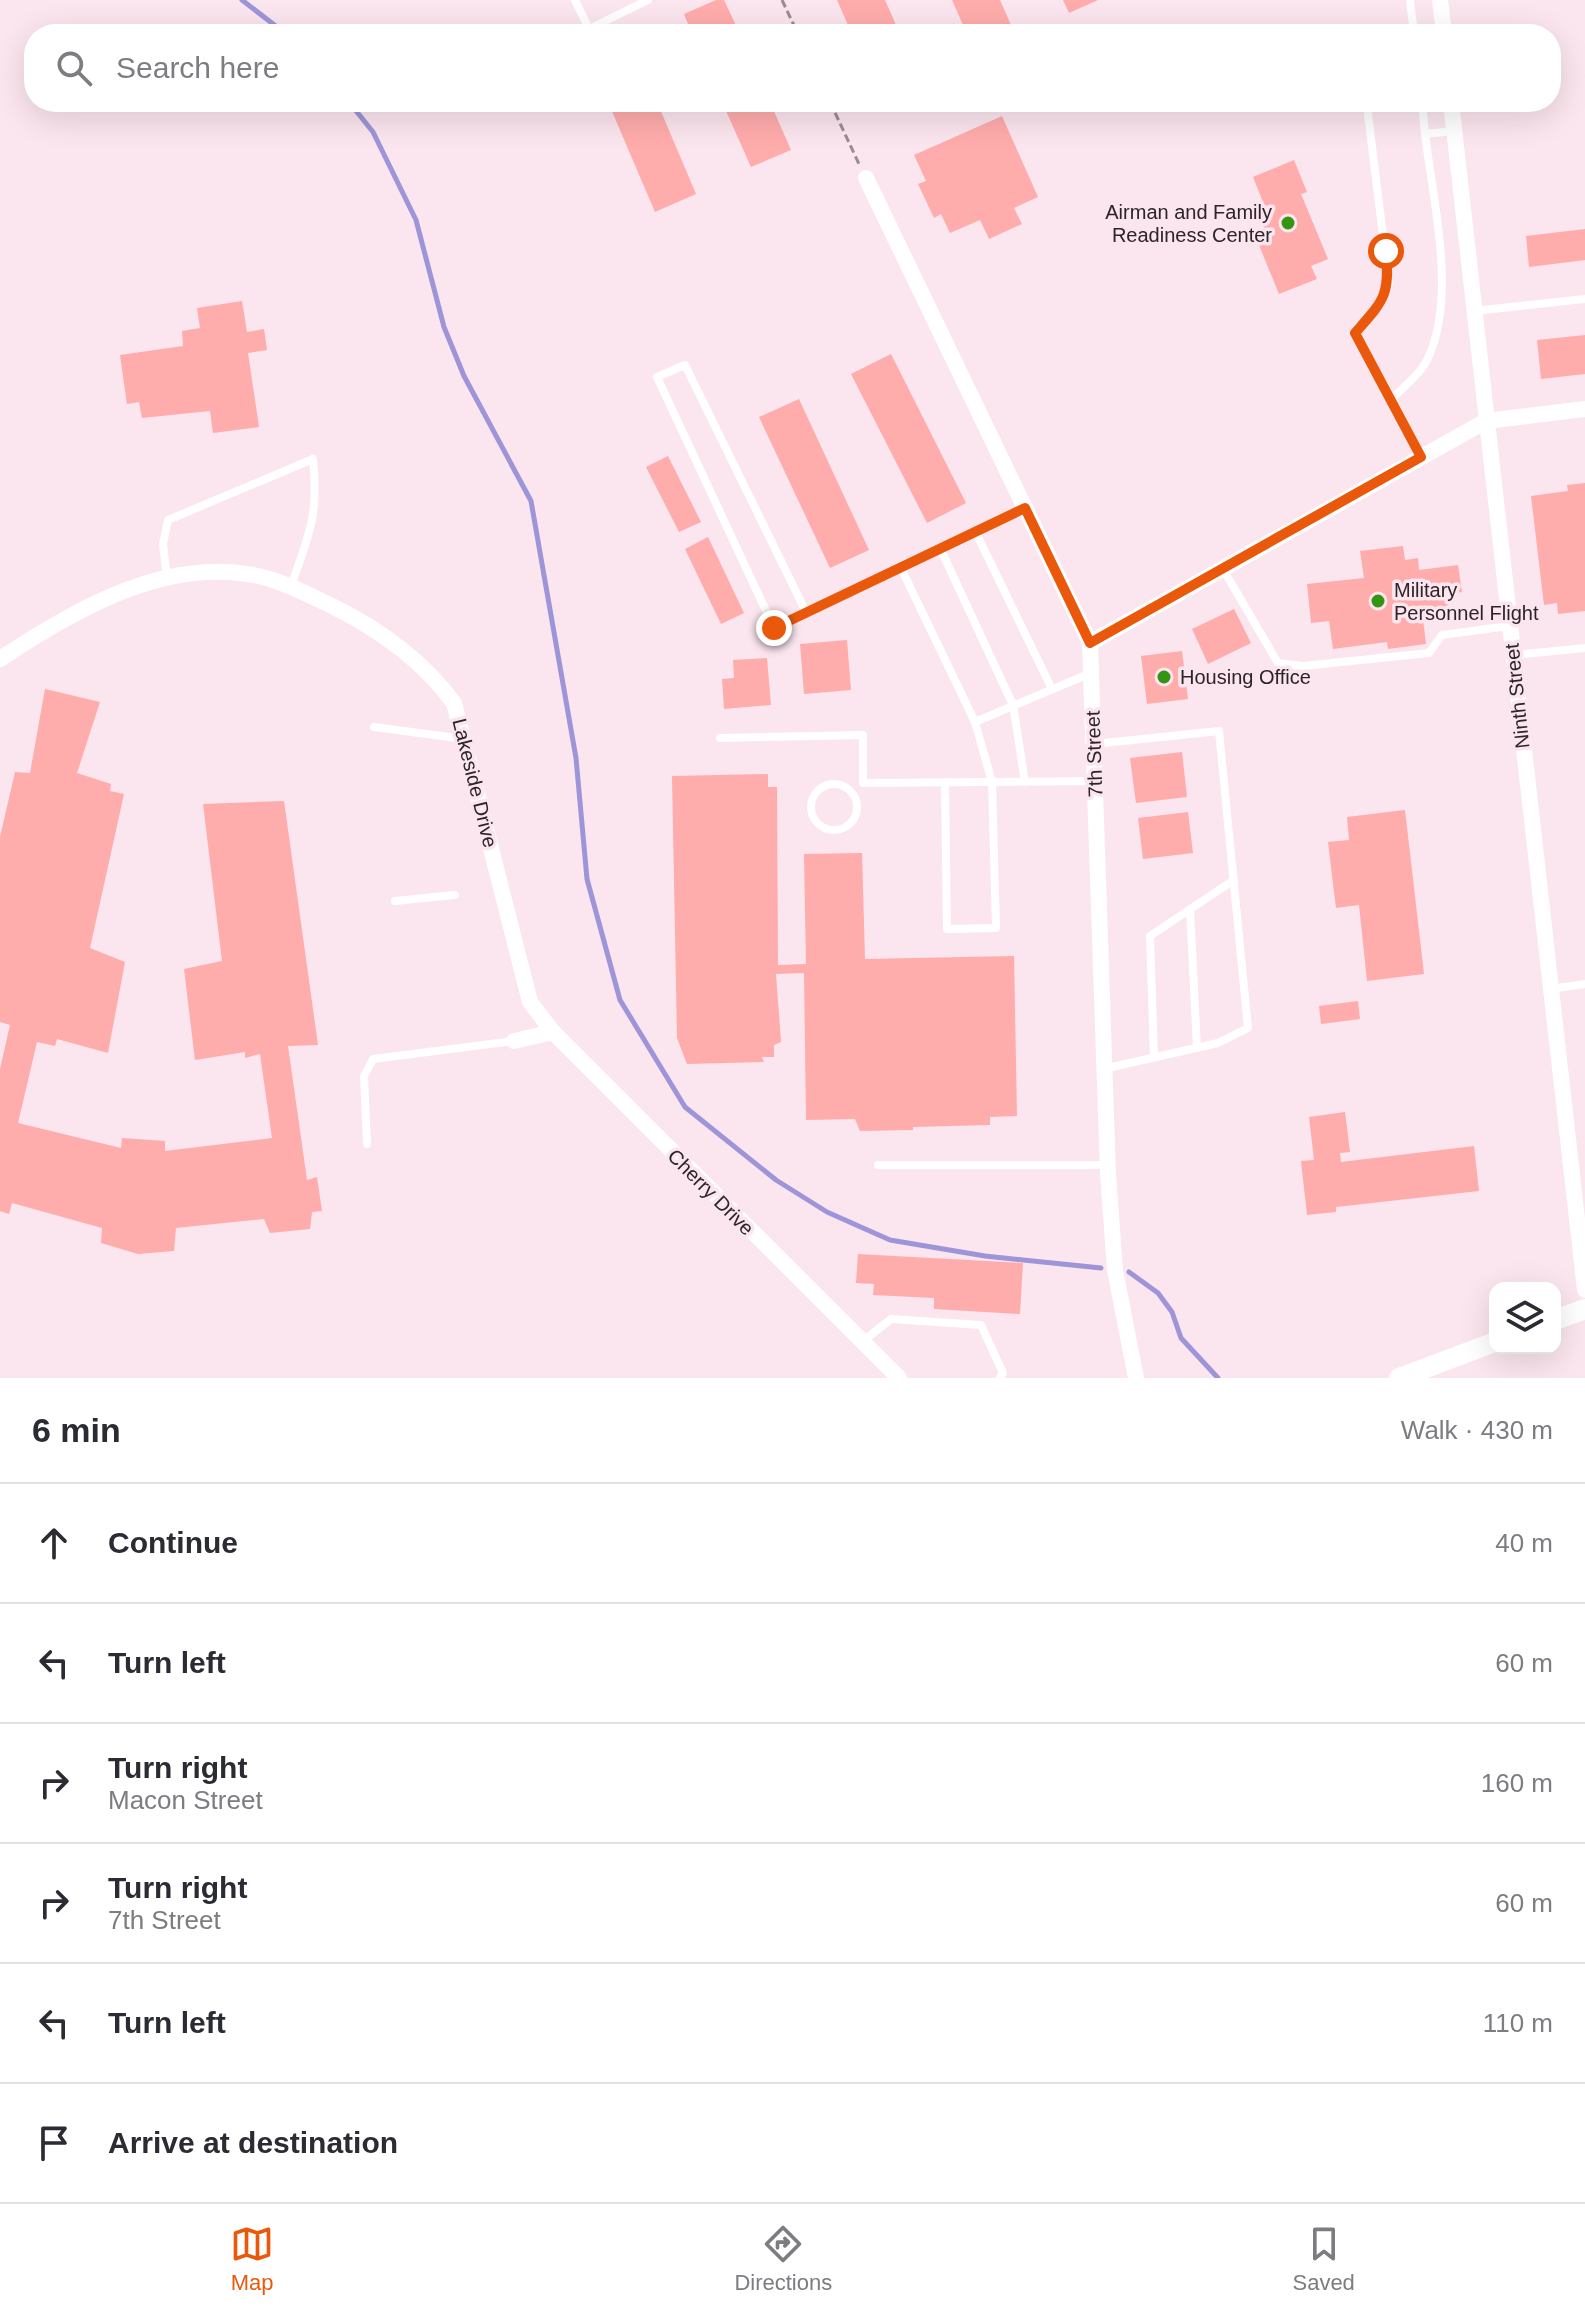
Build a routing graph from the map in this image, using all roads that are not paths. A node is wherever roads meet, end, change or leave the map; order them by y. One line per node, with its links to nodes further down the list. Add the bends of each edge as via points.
1 (575, 0): 5 (lane)
2 (648, 0): 6 (lane)
3 (1410, 0): 7 (lane)
4 (1440, 0): 8 (street)
5 (587, 24)
6 (599, 24)
7 (1413, 24)
8 (1443, 24)
9 (1423, 112): 13 (lane)
10 (1452, 112): 12 (street, Ninth Street)
11 (1368, 114): 17 (lane, via 1389,284 1380,305 1355,333)
12 (1454, 131): 13 (lane); 16 (street, Ninth Street)
13 (1425, 134): 17 (lane, via 1443,291 1440,320 1428,360)
14 (866, 178): 21 (street, 7th Street)
15 (1585, 299): 16 (lane)
16 (1474, 311): 19 (street, Ninth Street)
17 (1392, 399): 20 (lane)
18 (1585, 409): 19 (street)
19 (1486, 421): 20 (street); 29 (street, Ninth Street)
20 (1421, 457): 25 (street)
21 (1025, 508): 22 (lane); 30 (street, 7th Street)
22 (975, 531): 23 (lane); 35 (lane)
23 (940, 548): 24 (lane); 36 (lane)
24 (900, 566): 28 (lane); 37 (lane)
25 (1223, 569): 29 (lane, via 1278,663 1303,666 1429,653 1442,635); 30 (street)
26 (167, 578): 27 (street, Lakeside Drive, via 202,571 248,574); 27 (lane, via 163,544 168,520 313,459 318,498); 33 (street, Lakeside Drive, via 109,599)
27 (291, 586): 40 (street, Lakeside Drive, via 373,626 439,682 454,703)
28 (806, 612): 28 (lane, via 774,628 657,377 685,365)
29 (1509, 626): 32 (street, Ninth Street)
30 (1090, 643): 34 (street, 7th Street)
31 (1585, 648): 32 (lane)
32 (1513, 656): 53 (street, Ninth Street)
33 (0, 659)
34 (1091, 673): 35 (lane); 41 (street, 7th Street)
35 (1052, 689): 36 (lane)
36 (1013, 705): 37 (lane); 45 (lane)
37 (975, 722): 44 (lane)
38 (374, 727): 40 (lane)
39 (720, 738): 46 (lane, via 863,735)
40 (464, 739): 54 (street, Lakeside Drive, via 530,1002)
41 (1094, 744): 42 (street, 7th Street); 48 (lane, via 1219,731)
42 (1095, 781): 45 (lane); 58 (street, 7th Street)
43 (945, 782): 44 (lane); 44 (lane, via 947,929 996,928); 46 (lane)
44 (992, 782): 45 (lane)
45 (1025, 782)
46 (863, 783): 47 (lane)
47 (853, 792): 47 (lane, via 858,807 853,822 832,830 818,823 811,809 819,789 840,784)
48 (1234, 880): 51 (lane); 56 (lane, via 1248,1028)
49 (455, 895): 50 (lane)
50 (395, 901)
51 (1190, 909): 56 (lane); 57 (lane, via 1150,936)
52 (1585, 984): 53 (lane)
53 (1551, 989): 62 (street, Ninth Street)
54 (553, 1032): 55 (street); 65 (street, Cherry Drive)
55 (514, 1041): 59 (lane, via 373,1059 364,1076)
56 (1197, 1048): 57 (lane)
57 (1154, 1057): 58 (lane)
58 (1103, 1069): 61 (street, 7th Street)
59 (367, 1144)
60 (878, 1165): 61 (lane)
61 (1107, 1165): 69 (street, 7th Street, via 1115,1270)
62 (1585, 1290)
63 (1585, 1309): 64 (street)
64 (1561, 1318)
65 (862, 1342): 67 (street, Cherry Drive); 68 (lane, via 891,1319 981,1325 1003,1373)
66 (1489, 1344): 70 (street)
67 (899, 1378)
68 (1000, 1378)
69 (1136, 1378)
70 (1399, 1378)

